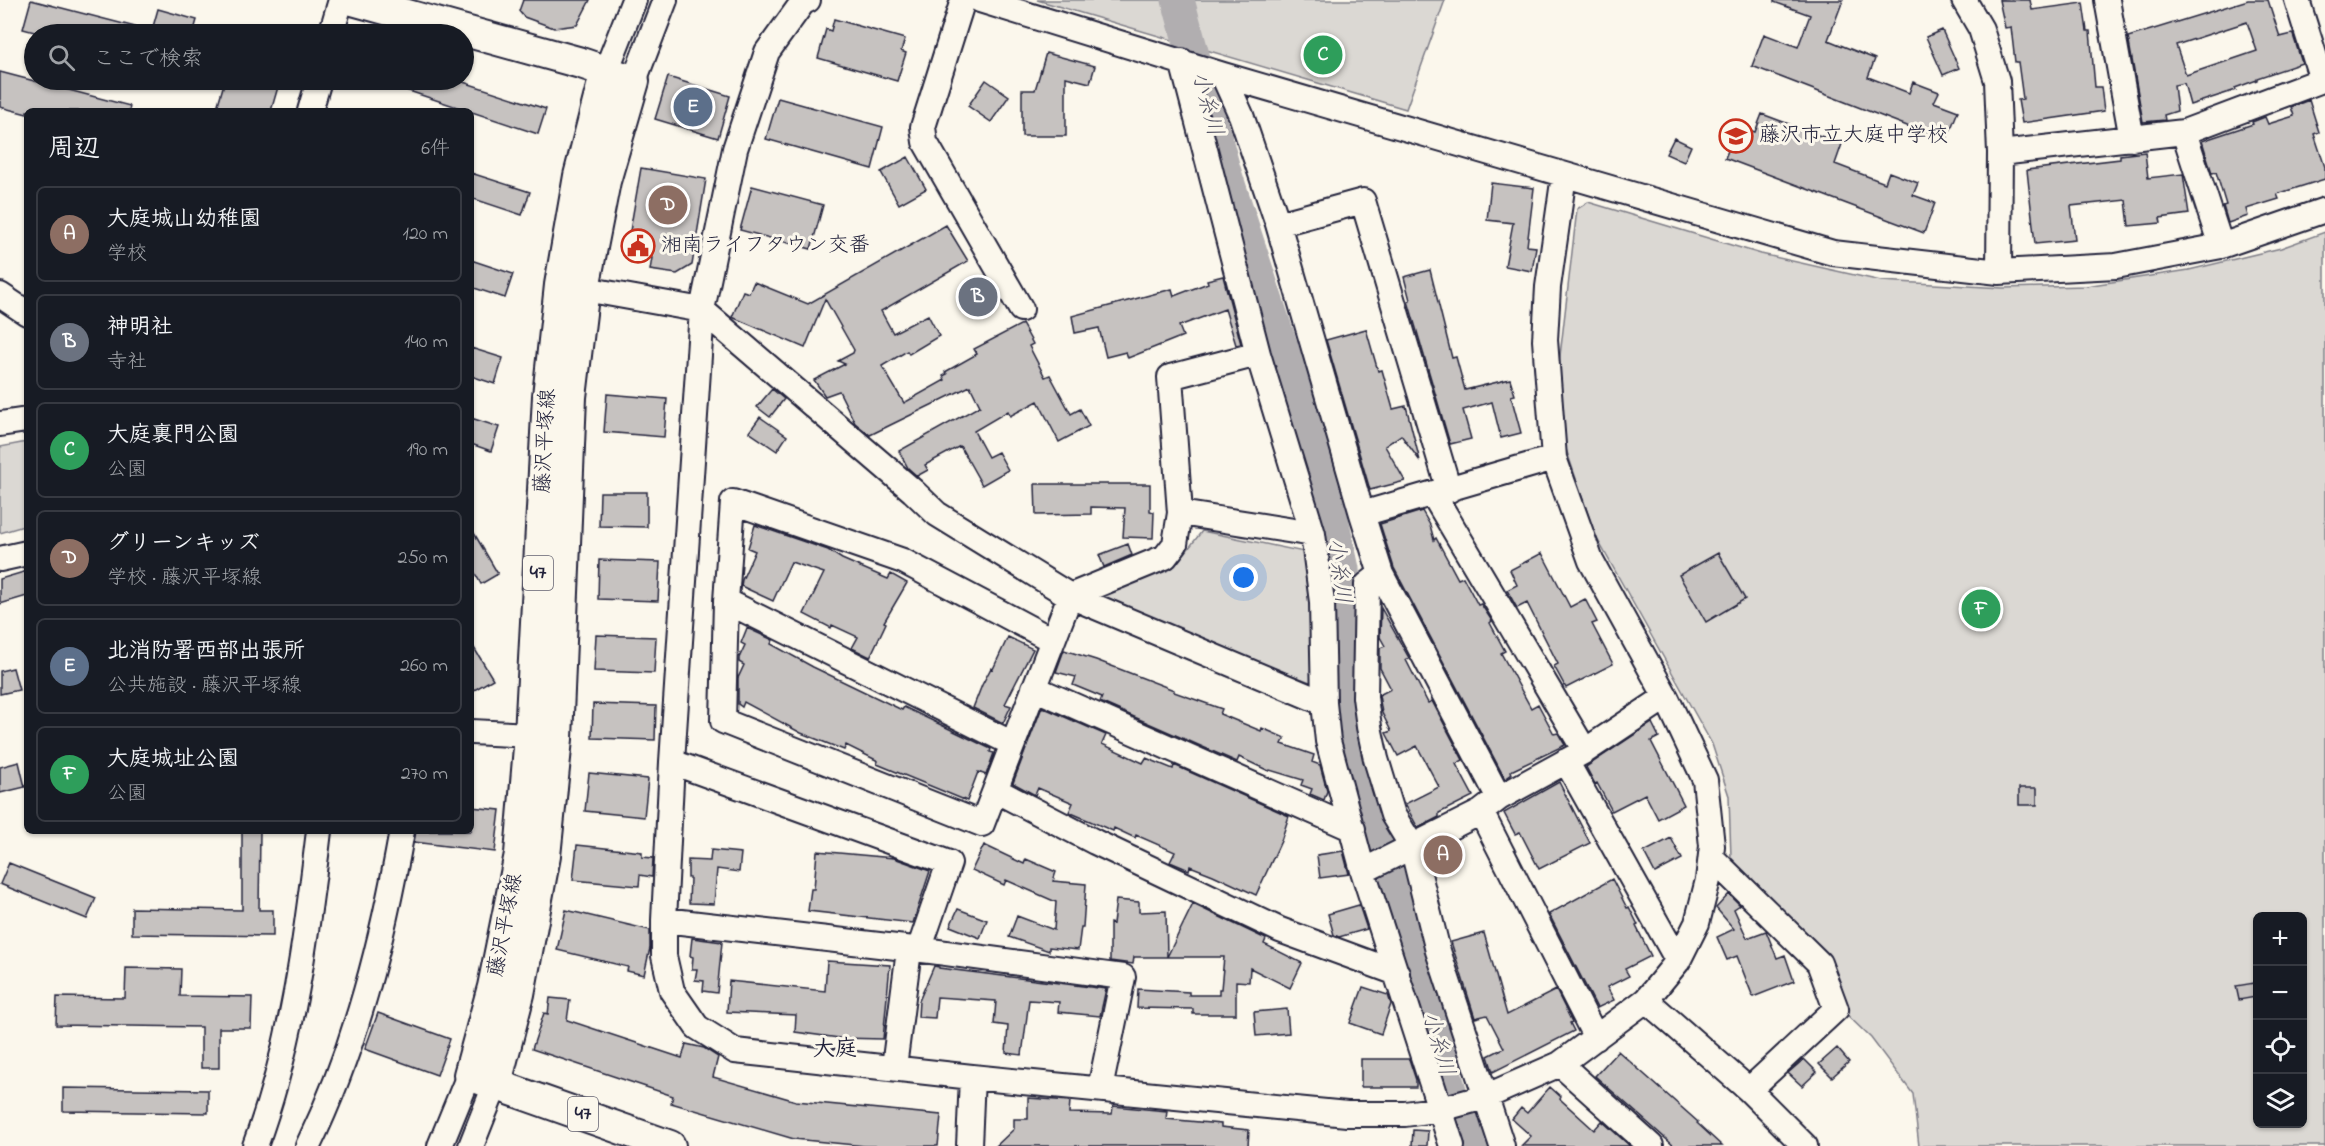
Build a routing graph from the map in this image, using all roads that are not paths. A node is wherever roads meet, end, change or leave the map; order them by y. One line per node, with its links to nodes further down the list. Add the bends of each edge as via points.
1 (341, 0): 11 (street)
2 (353, 0): 12 (main road)
3 (634, 0): 15 (street)
4 (665, 0): 18 (street)
5 (807, 0): 32 (street, via 767,52 735,149)
6 (963, 0): 31 (street, via 923,127 926,142)
7 (980, 0): 14 (street)
8 (1964, 0): 23 (street, via 1981,29 1997,81)
9 (2107, 0): 22 (street)
10 (2297, 0): 17 (street)
11 (334, 24)
12 (439, 24)
13 (474, 34): 15 (main road)
14 (1182, 61): 16 (street); 34 (street)
15 (606, 71): 18 (main road); 29 (main road, 藤沢平塚線 / 47, via 579,176)
16 (1223, 75): 24 (street); 26 (street, via 1241,115)
17 (2323, 80): 21 (street)
18 (634, 81): 29 (main road, 藤沢平塚線 / 47)
19 (315, 90): 20 (street)
20 (311, 108)
21 (2184, 132): 22 (street); 27 (street)
22 (2132, 139): 23 (street)
23 (2000, 153): 28 (street)
24 (1564, 175): 28 (street, via 1833,253); 37 (street, via 1545,340)
25 (2325, 210): 27 (street)
26 (1278, 224): 38 (street, via 1363,201); 40 (street)
27 (2221, 246): 28 (street, via 2116,266)
28 (1999, 272)
29 (572, 287): 32 (street); 47 (main road, 藤沢平塚線 / 47); 53 (main road, 藤沢平塚線 / 47, via 548,396)
30 (0, 295): 33 (street)
31 (1021, 309)
32 (702, 310): 45 (street, via 938,514); 56 (street)
33 (24, 311)
34 (1258, 354): 39 (street, via 1170,377); 41 (street)
35 (24, 420): 36 (street)
36 (0, 424)
37 (1554, 458): 38 (street); 50 (street, via 1591,561)
38 (1441, 492): 40 (street); 55 (street)
39 (1180, 513): 41 (street); 45 (street, via 1175,544 1165,557)
40 (1362, 514): 44 (street)
41 (1313, 534): 51 (street, via 1322,602)
42 (24, 554): 43 (street)
43 (0, 559)
44 (1382, 574): 58 (street); 62 (street, via 1367,585 1365,697 1376,759)
45 (1070, 596): 48 (street); 51 (street)
46 (726, 601): 48 (street, via 733,502 903,561); 54 (street); 57 (street, via 723,721 982,824)
47 (562, 612): 53 (street, via 549,640 546,712); 74 (main road, 藤沢平塚線 / 47, via 557,739 544,855 519,994)
48 (1053, 640): 49 (street)
49 (1034, 688): 54 (street); 59 (street)
50 (1666, 697): 55 (street); 63 (street, via 1705,780)
51 (1324, 703): 59 (street, via 1328,741)
52 (474, 732): 53 (street)
53 (530, 735): 74 (main road, 藤沢平塚線 / 47, via 520,854 494,987)
54 (1013, 744): 57 (street)
55 (1576, 756): 58 (street); 67 (street)
56 (672, 762): 65 (street); 66 (street, via 950,863)
57 (995, 790): 68 (street, via 1280,930)
58 (1490, 805): 62 (street); 70 (street)
59 (1353, 829): 64 (street)
60 (319, 834): 79 (street, via 289,1035)
61 (401, 834): 80 (street, via 376,956 350,1047)
62 (1404, 850): 64 (street); 77 (street, via 1438,951)
63 (1711, 857): 67 (street, via 1697,922); 76 (street, via 1819,963 1836,1009)
64 (1368, 868): 68 (street)
65 (664, 920): 66 (street); 72 (street, via 664,956 672,991 697,1026 735,1051)
66 (914, 950): 72 (street); 75 (street, via 1123,977)
67 (1678, 961): 69 (street)
68 (1397, 973): 78 (street)
69 (1646, 1000): 70 (street); 76 (street)
70 (1596, 1038): 71 (street)
71 (1560, 1064): 77 (street); 87 (street)
72 (894, 1067): 73 (street)
73 (972, 1077): 75 (street); 84 (street)
74 (483, 1079): 81 (street); 82 (street); 83 (main road, 47)
75 (1100, 1089): 78 (street, via 1347,1114 1405,1114)
76 (1749, 1089): 88 (street)
77 (1478, 1099): 78 (street); 86 (street)
78 (1445, 1108): 85 (street)
79 (255, 1146)
80 (308, 1146)
81 (440, 1146)
82 (471, 1146)
83 (670, 1146)
84 (969, 1146)
85 (1452, 1146)
86 (1502, 1146)
87 (1651, 1146)
88 (1805, 1146)

